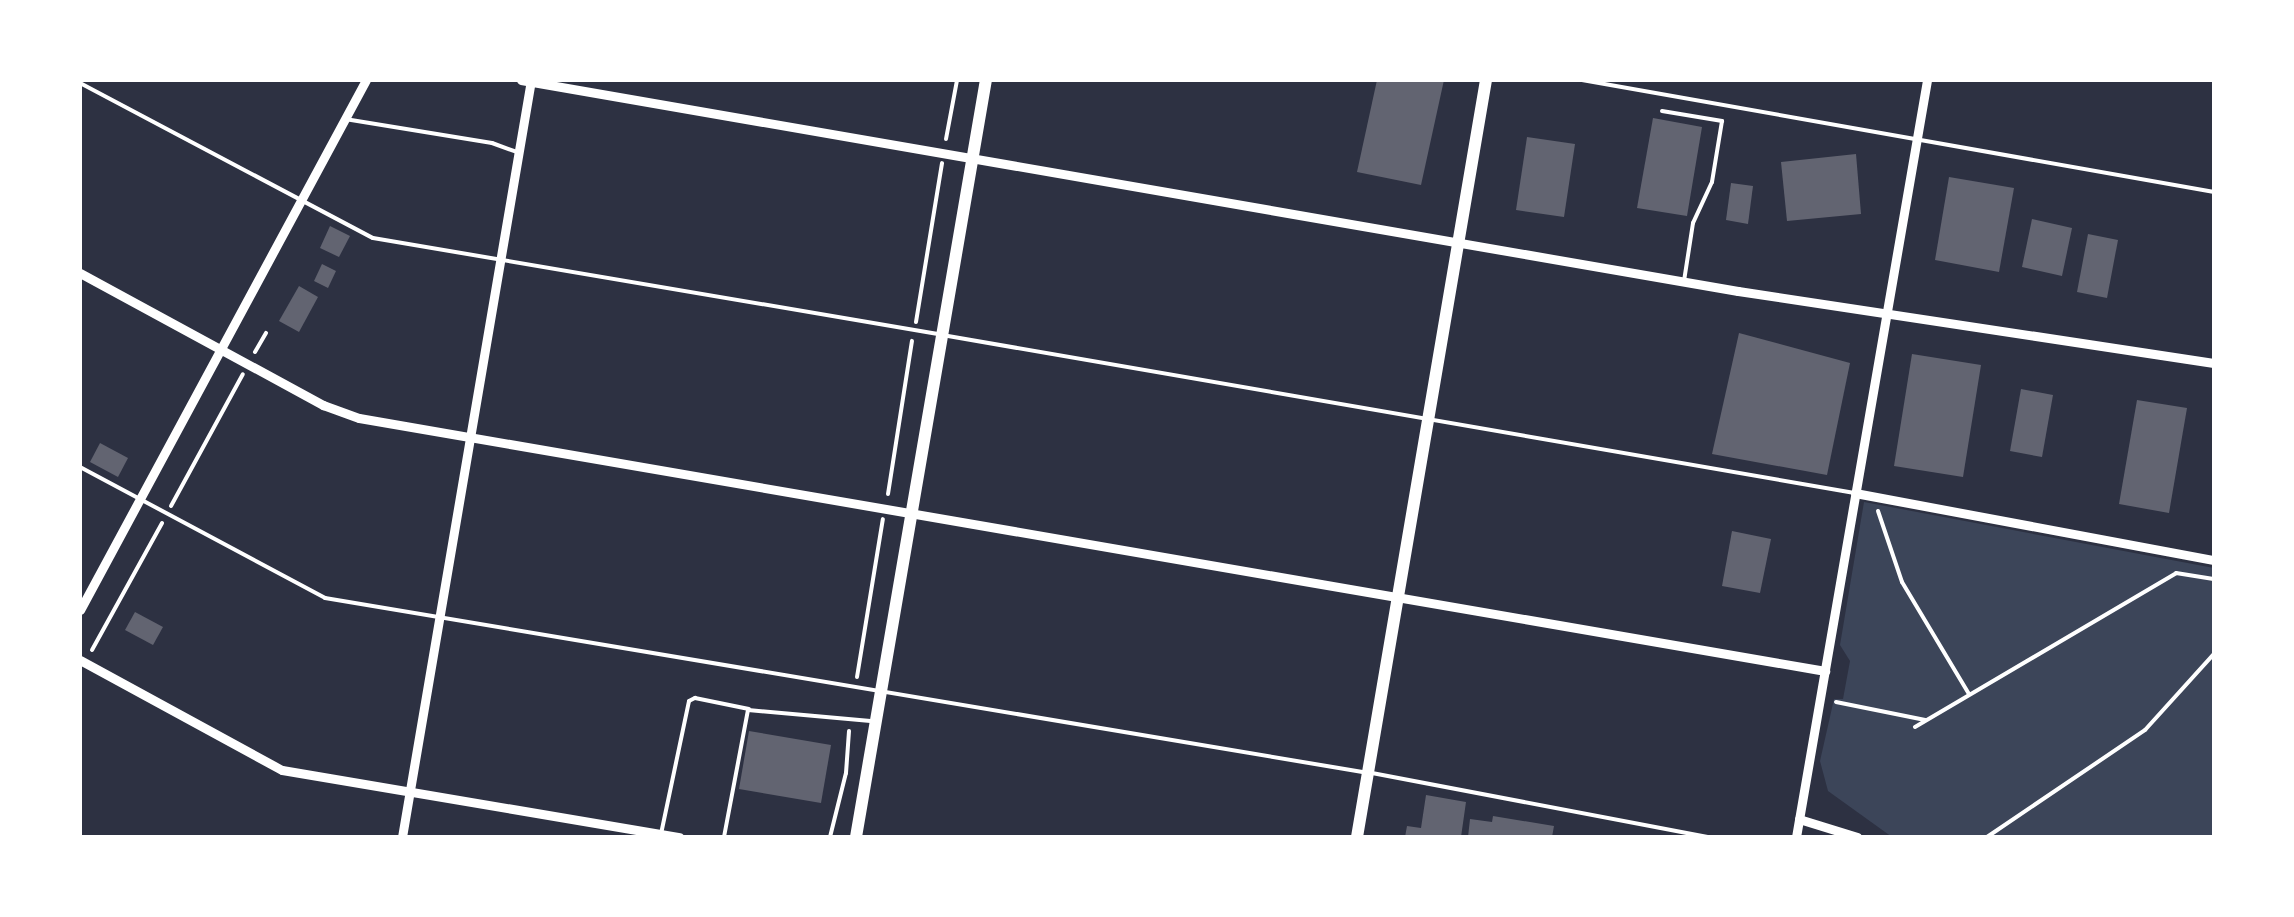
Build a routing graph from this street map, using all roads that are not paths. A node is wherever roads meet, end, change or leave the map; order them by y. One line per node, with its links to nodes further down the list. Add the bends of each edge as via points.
1 (366, 80): 9 (street)
2 (528, 80): 11 (street); 12 (street)
3 (986, 80): 12 (main road)
4 (1486, 80): 15 (main road)
5 (1582, 80): 10 (lane)
6 (1927, 80): 10 (street)
7 (80, 83): 14 (lane)
8 (1662, 111): 18 (lane, via 1722,120)
9 (345, 120): 11 (lane); 14 (street)
10 (1916, 140): 13 (lane); 19 (street)
11 (518, 152): 16 (street)
12 (973, 158): 15 (street); 20 (main road)
13 (2214, 192)
14 (300, 201): 16 (lane, via 373,238); 21 (street)
15 (1458, 240): 18 (street); 23 (main road)
16 (501, 261): 20 (lane); 24 (street)
17 (80, 273): 21 (street)
18 (1684, 281): 19 (street)
19 (1887, 311): 22 (street); 26 (street)
20 (942, 335): 23 (lane); 28 (main road)
21 (220, 349): 24 (street, via 343,413); 27 (street)
22 (2214, 363)
23 (1428, 418): 26 (lane); 30 (main road)
24 (470, 437): 28 (street); 32 (street)
25 (80, 467): 27 (lane)
26 (1854, 494): 29 (street); 34 (street)
27 (140, 499): 31 (street); 32 (lane, via 325,598)
28 (912, 512): 30 (street); 35 (main road)
29 (2214, 560)
30 (1398, 596): 34 (street); 38 (main road)
31 (80, 610)
32 (440, 616): 35 (lane); 39 (street)
33 (80, 660): 39 (street, via 282,770)
34 (1824, 670): 40 (street)
35 (882, 690): 37 (main road); 38 (lane)
36 (749, 709): 37 (lane); 41 (lane, via 689,701); 44 (lane)
37 (876, 721): 45 (main road)
38 (1368, 773): 46 (main road); 47 (lane)
39 (410, 792): 41 (street); 42 (street)
40 (1799, 819): 48 (street); 49 (street)
41 (661, 834): 43 (street)
42 (402, 837)
43 (678, 837)
44 (724, 837)
45 (856, 837)
46 (1357, 837)
47 (1710, 837)
48 (1796, 837)
49 (1857, 837)

